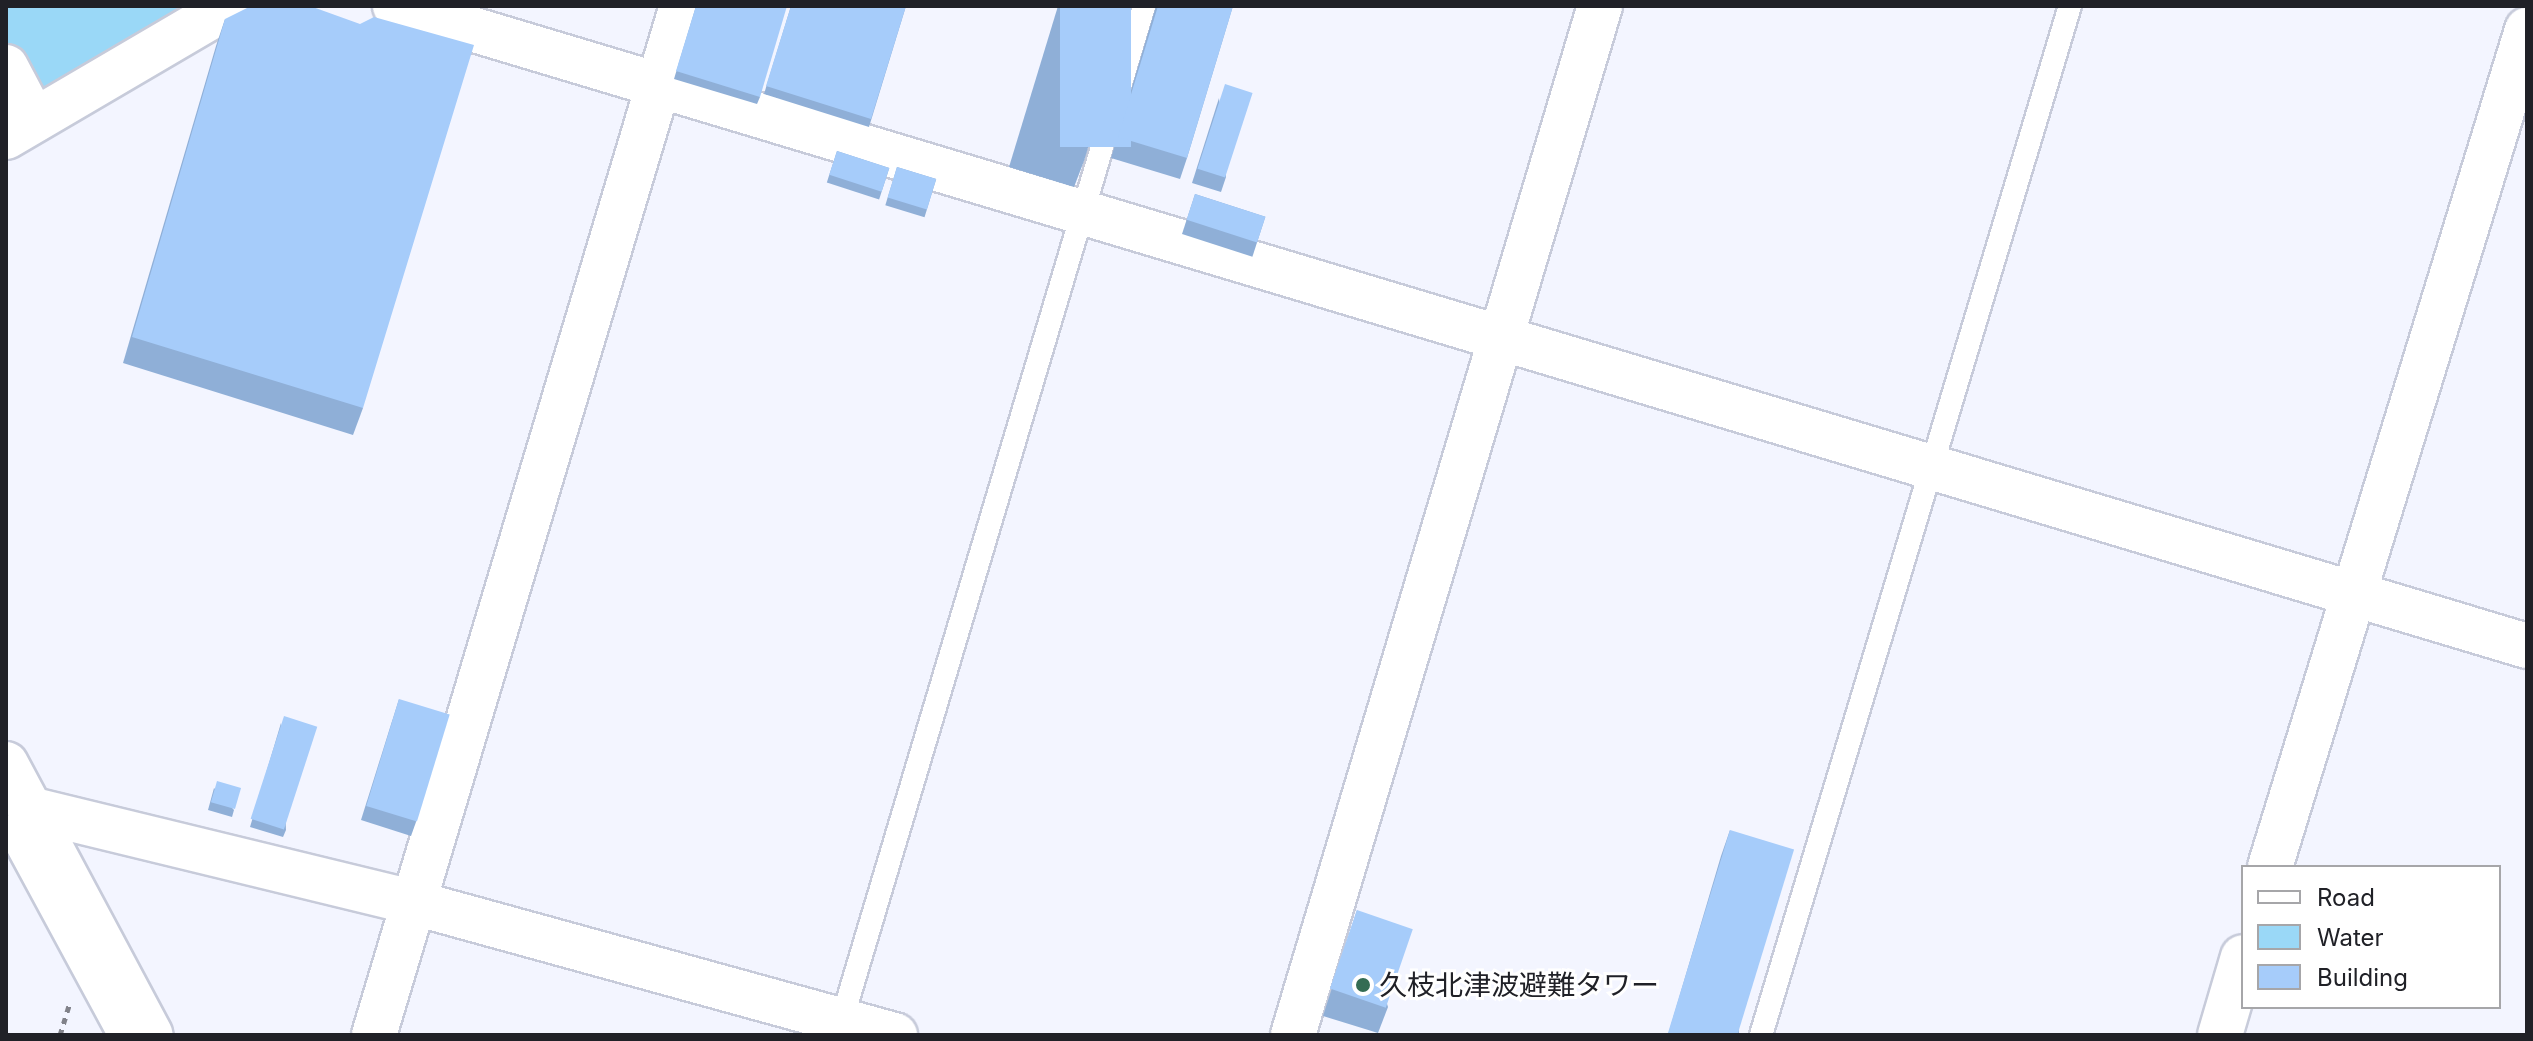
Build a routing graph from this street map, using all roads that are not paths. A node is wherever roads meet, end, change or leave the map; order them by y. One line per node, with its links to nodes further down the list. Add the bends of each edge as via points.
1 (229, 6): 10 (street)
2 (395, 6): 9 (street)
3 (682, 6): 9 (street)
4 (1144, 6): 11 (lane)
5 (1600, 6): 12 (street)
6 (2070, 6): 13 (lane)
7 (2527, 30): 14 (street)
8 (6, 67): 10 (street)
9 (659, 90): 11 (street); 19 (street)
10 (20, 128)
11 (1082, 216): 12 (street); 22 (lane)
12 (1499, 340): 13 (street); 27 (street)
13 (1929, 472): 14 (street); 28 (lane)
14 (2352, 596): 15 (street); 18 (street)
15 (2527, 646)
16 (6, 764): 17 (street)
17 (18, 818): 19 (street); 20 (street)
18 (2271, 865)
19 (415, 903): 22 (street); 25 (street)
20 (90, 952): 23 (lane); 24 (street)
21 (2241, 964): 29 (street)
22 (840, 1027): 26 (street)
23 (119, 1035)
24 (151, 1035)
25 (374, 1035)
26 (895, 1035)
27 (1293, 1035)
28 (1761, 1035)
29 (2220, 1035)

